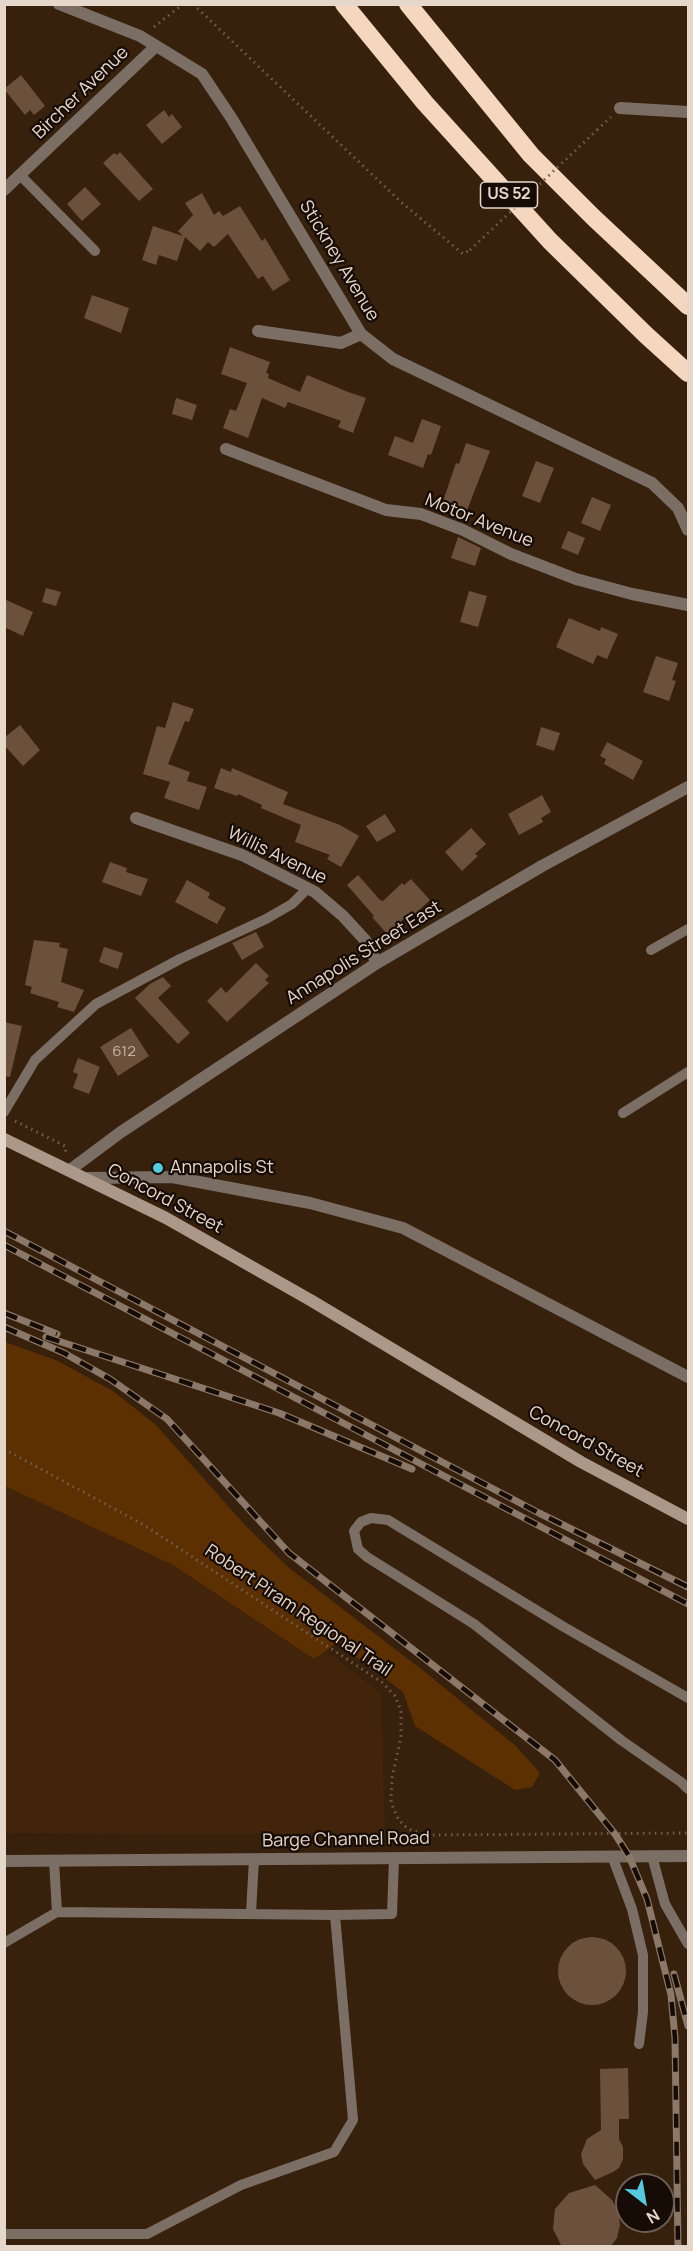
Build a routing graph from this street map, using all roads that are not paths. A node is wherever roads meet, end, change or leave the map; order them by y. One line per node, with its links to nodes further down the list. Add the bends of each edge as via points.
1 (59, 4): 4 (street, Stickney Avenue, via 140,36)
2 (344, 4): 13 (highway, US 52, via 425,103 550,241)
3 (408, 4): 10 (highway, US 52, via 531,155)
4 (155, 47): 7 (street, Bircher Avenue); 12 (street, Stickney Avenue, via 202,74)
5 (620, 108): 6 (street)
6 (688, 112)
7 (21, 176): 8 (street, Bircher Avenue); 9 (lane)
8 (4, 190)
9 (95, 251)
10 (688, 306)
11 (258, 331): 12 (street, via 341,343)
12 (361, 334): 15 (street, Stickney Avenue, via 393,359 652,483 678,508)
13 (688, 372)
14 (226, 449): 16 (street, Motor Avenue, via 386,510 421,514 576,579)
15 (688, 530)
16 (688, 605)
17 (688, 787): 22 (street, Annapolis Street East, via 542,866)
18 (136, 818): 19 (street, Willis Avenue, via 242,855)
19 (308, 888): 22 (street, Willis Avenue, via 343,916); 24 (lane, via 292,904 266,919 96,1004 35,1060)
20 (688, 929): 21 (lane)
21 (651, 950)
22 (377, 963): 27 (street, Annapolis Street East)
23 (688, 1072): 25 (lane)
24 (4, 1112)
25 (623, 1113)
26 (4, 1139): 27 (main road)
27 (70, 1170): 28 (main road)
28 (88, 1178): 29 (street, Concord Street, via 172,1177 310,1203 403,1228); 30 (main road, Concord Street, via 166,1218 581,1462)
29 (688, 1377)
30 (688, 1519)
31 (688, 1698): 32 (lane, via 388,1520 371,1518 354,1531 358,1549 367,1557 474,1624)
32 (688, 1789)
33 (612, 1856): 34 (street, Barge Channel Road); 36 (street, Barge Channel Road); 45 (lane, via 632,1909 643,1955)
34 (652, 1856): 35 (street, Barge Channel Road); 44 (lane, via 665,1904)
35 (688, 1857)
36 (394, 1858): 37 (street, Barge Channel Road); 42 (lane, via 392,1914)
37 (254, 1859): 38 (street, Barge Channel Road); 41 (lane)
38 (54, 1860): 39 (street, Barge Channel Road); 40 (lane)
39 (4, 1861)
40 (57, 1912): 41 (lane); 43 (lane)
41 (251, 1913): 42 (lane)
42 (335, 1915): 46 (lane, via 353,2120 334,2152 241,2185 147,2235)
43 (4, 1942)
44 (688, 1944)
45 (639, 2044)
46 (4, 2234)

